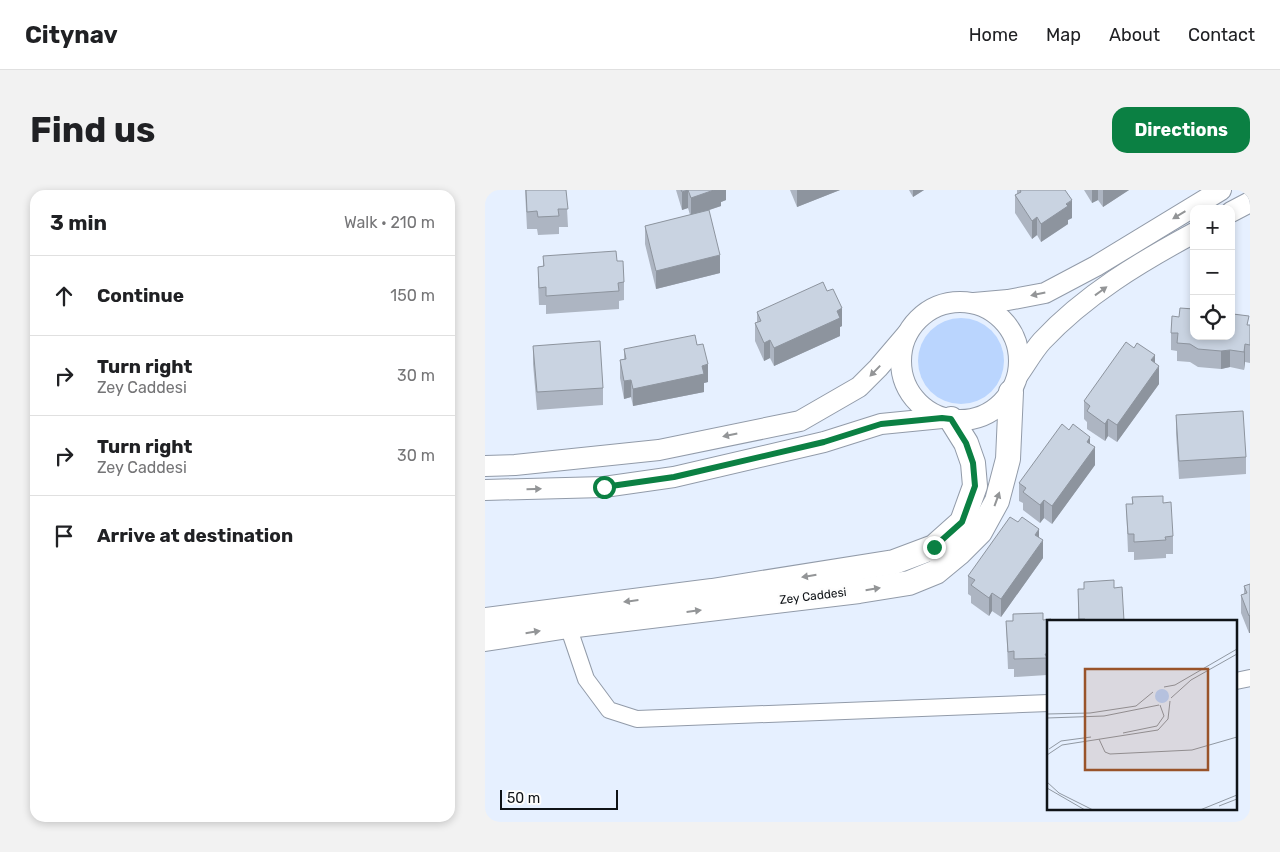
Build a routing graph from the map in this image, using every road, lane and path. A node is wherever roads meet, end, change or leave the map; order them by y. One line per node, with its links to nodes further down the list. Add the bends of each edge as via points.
1 (1221, 190): 5 (street, one-way to 5, via 1097,266 1045,293)
2 (1250, 202): 3 (street)
3 (1235, 210)
4 (1190, 235): 7 (street, one-way to 4, via 1041,342 1076,309 1145,260)
5 (974, 303): 6 (street, via 955,302 937,306 919,317); 7 (street, via 991,310 1005,322 1015,338 1019,356)
6 (907, 334): 8 (street, via 901,354 901,374 909,393 924,408); 9 (street, one-way to 9, via 859,387 800,421 659,450)
7 (1014, 384): 8 (street, via 999,406 983,416 963,421); 12 (main road, Zey Caddesi, one-way to 7, via 859,591 909,583 936,572 980,532 997,501 1008,459)
8 (946, 419): 10 (street, one-way to 8, via 604,487 674,477 824,442 881,424); 11 (main road, Zey Caddesi, one-way to 11, via 966,443 973,463 975,486 962,522 934,547 894,562 712,591)
9 (485, 466)
10 (485, 490)
11 (485, 620)
12 (567, 626): 13 (main road, Zey Caddesi, one-way to 12); 16 (street, via 586,679 609,710 637,719)
13 (485, 639)
14 (1250, 678): 15 (street)
15 (1237, 681)
16 (1047, 703)

